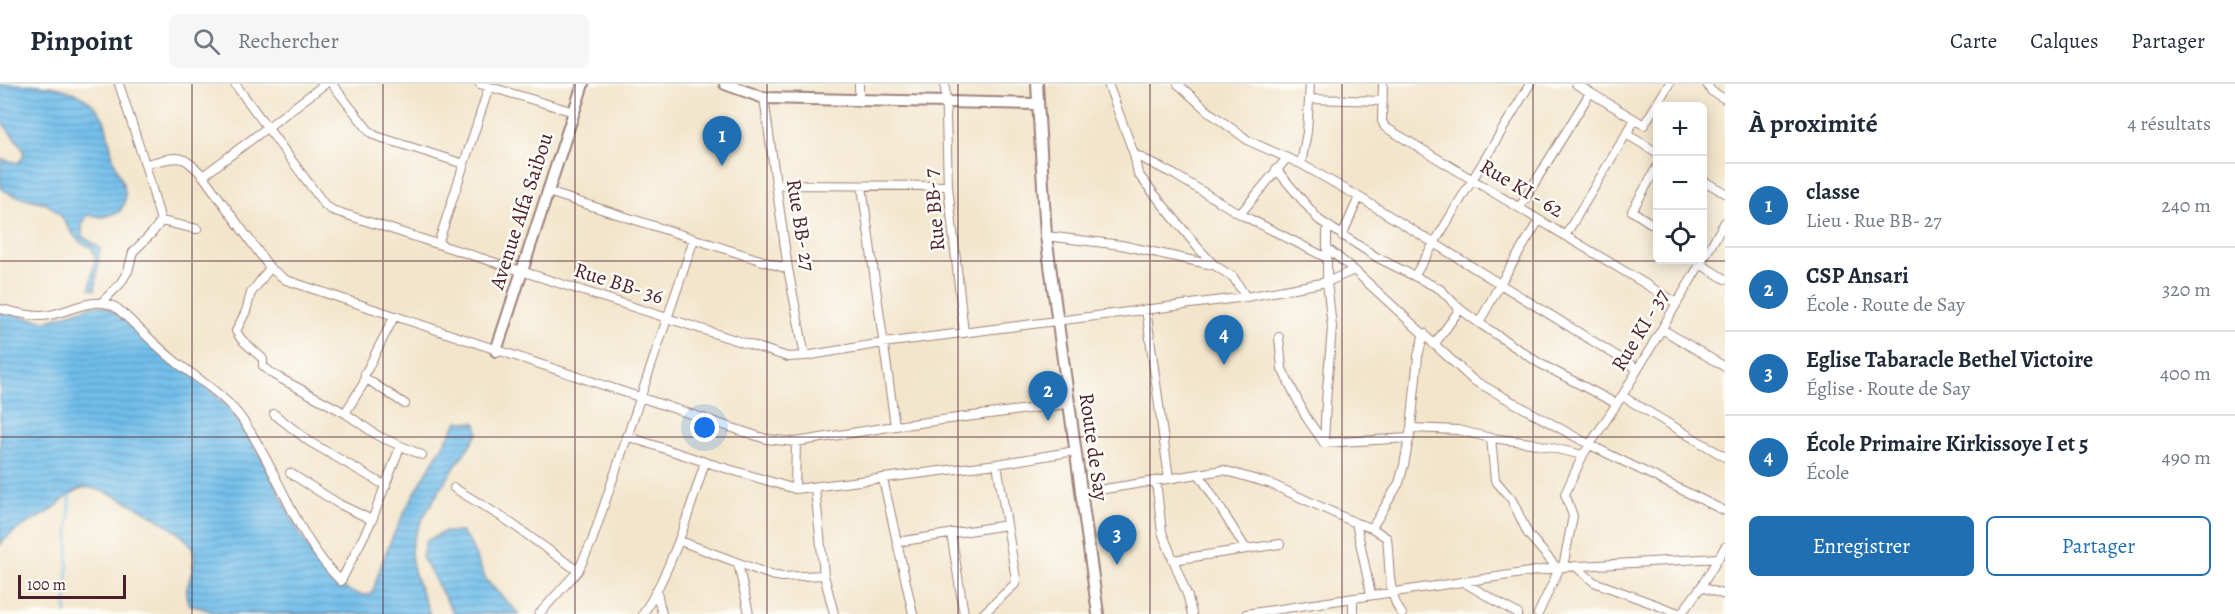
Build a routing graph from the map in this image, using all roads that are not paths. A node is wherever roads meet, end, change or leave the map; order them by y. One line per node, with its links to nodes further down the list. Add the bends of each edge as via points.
1 (119, 84): 35 (street)
2 (236, 84): 30 (street, Rue BB- 36)
3 (325, 84): 30 (street)
4 (332, 84): 36 (street, via 376,136)
5 (480, 84): 19 (street)
6 (583, 84): 28 (street, Avenue Alfa Saibou)
7 (725, 84): 21 (street)
8 (859, 84): 24 (street)
9 (945, 84): 25 (street, Rue BB- 7)
10 (1037, 84): 27 (street, Route de Say)
11 (1108, 84): 33 (street)
12 (1178, 84): 34 (street, via 1249,141)
13 (1310, 84): 22 (street)
14 (1383, 84): 26 (street, Rue KI - 62)
15 (1530, 84): 41 (street)
16 (1576, 84): 20 (street)
17 (1669, 84): 29 (street, via 1646,124)
18 (1707, 84): 23 (street)
19 (489, 87): 28 (street); 36 (street)
20 (1590, 93): 29 (street); 49 (street)
21 (764, 99): 24 (street); 43 (street, Rue BB- 27)
22 (1309, 99): 26 (street); 37 (street)
23 (1725, 99)
24 (860, 100): 25 (street)
25 (945, 101): 27 (street); 45 (street, Rue BB- 7)
26 (1383, 101): 41 (street, Rue KI - 62, via 1385,127)
27 (1037, 104): 57 (street, Route de Say)
28 (574, 112): 46 (street, Avenue Alfa Saibou)
29 (1634, 121): 31 (street)
30 (267, 127): 40 (street); 62 (street, Rue BB- 36, via 332,210)
31 (1626, 134): 32 (street); 59 (street)
32 (1653, 150)
33 (1134, 154): 50 (street); 67 (street, via 1138,174)
34 (1287, 158): 37 (street); 38 (street)
35 (146, 164): 40 (street, via 185,158); 52 (street)
36 (464, 164): 62 (street)
37 (1301, 164): 48 (street)
38 (1276, 169): 50 (street); 55 (street)
39 (1653, 174): 54 (street, via 1632,211)
40 (203, 176): 68 (street)
41 (1473, 180): 49 (street, Rue KI - 62); 61 (street)
42 (1707, 183): 47 (street)
43 (776, 185): 44 (street); 69 (street, Rue BB- 27)
44 (862, 186): 45 (street); 90 (street)
45 (948, 186): 87 (street, Rue BB- 7)
46 (548, 192): 60 (street); 71 (street, Avenue Alfa Saibou)
47 (1725, 193)
48 (1359, 197): 58 (street); 61 (street)
49 (1519, 208): 51 (street, Rue KI - 62)
50 (1240, 214): 65 (street)
51 (1539, 220): 59 (street, Rue KI - 62); 75 (street)
52 (161, 221): 56 (street); 77 (street, via 133,252 120,284)
53 (1725, 222): 64 (street, Rue KI - 37)
54 (1653, 225)
55 (1327, 226): 58 (street); 63 (street)
56 (197, 230)
57 (1046, 236): 67 (street, via 1121,245); 84 (street, Route de Say)
58 (1342, 236): 72 (street)
59 (1565, 236): 78 (street, Rue KI - 62)
60 (694, 238): 69 (street); 83 (street)
61 (1434, 243): 72 (street); 75 (street)
62 (438, 244): 71 (street, Rue BB- 36)
63 (1327, 248): 65 (street); 70 (street)
64 (1707, 250)
65 (1327, 258): 74 (street)
66 (1700, 264): 73 (street); 78 (street, Rue KI - 37)
67 (1214, 265): 76 (street, via 1233,277)
68 (270, 268): 82 (street, via 295,284); 102 (street, via 251,293 237,333 263,359 267,370)
69 (788, 269): 93 (street, Rue BB- 27)
70 (1354, 270): 74 (street, Rue BB- 36); 88 (street)
71 (522, 271): 83 (street, Rue BB- 36); 92 (street, Avenue Alfa Saibou)
72 (1414, 275): 81 (street, via 1440,289)
73 (1725, 279)
74 (1327, 282): 76 (street, Rue BB- 36); 110 (street, via 1332,327)
75 (1500, 284): 85 (street); 95 (street)
76 (1246, 297): 80 (street, Rue BB- 36)
77 (101, 303): 79 (street, via 41,316); 130 (street, via 118,309 227,400 274,471 296,521 341,581)
78 (1677, 303): 86 (street, Rue KI - 37)
79 (0, 309)
80 (1146, 309): 84 (street, Rue BB- 36); 122 (street)
81 (1460, 309): 85 (street); 91 (street)
82 (394, 317): 92 (street); 96 (street)
83 (667, 318): 93 (street, Rue BB- 36, via 788,357); 98 (street)
84 (1057, 321): 87 (street, Rue BB- 36); 100 (street, Route de Say)
85 (1479, 323): 101 (street, via 1539,363)
86 (1662, 329): 94 (street); 95 (street, Rue KI - 37)
87 (964, 333): 90 (street, Rue BB- 36)
88 (1424, 333): 91 (street); 105 (street)
89 (1279, 337): 110 (street, via 1282,369)
90 (883, 343): 93 (street, Rue BB- 36); 104 (street)
91 (1434, 345): 111 (street, via 1473,380)
92 (496, 351): 98 (street)
93 (805, 356)
94 (1725, 367)
95 (1638, 369): 97 (street, Rue KI - 37)
96 (365, 378): 99 (street); 102 (street)
97 (1622, 396): 101 (street, Rue KI - 37); 116 (street)
98 (639, 397): 106 (street); 109 (street, via 766,438)
99 (405, 404)
100 (1067, 404): 104 (street); 113 (street, Route de Say)
101 (1617, 404): 111 (street, Rue KI - 37)
102 (345, 413): 112 (street)
103 (274, 414): 124 (street, via 310,442)
104 (895, 426): 109 (street)
105 (1411, 428): 107 (street); 108 (street, via 1458,430)
106 (626, 436): 117 (street); 145 (street, via 592,541)
107 (1410, 438): 110 (street); 133 (street, via 1399,483)
108 (1491, 438): 115 (street); 144 (street, via 1495,480 1512,500 1528,534)
109 (796, 442): 127 (street)
110 (1324, 443)
111 (1590, 445): 115 (street, Rue KI - 37); 129 (street)
112 (400, 447): 114 (street); 124 (street)
113 (1075, 451): 118 (street); 128 (street, Route de Say)
114 (422, 455)
115 (1583, 455): 144 (street, Rue KI - 37, via 1565,494 1573,516)
116 (1725, 457)
117 (705, 462): 127 (street); 135 (street)
118 (997, 464): 121 (street); 132 (street)
119 (290, 473): 130 (street)
120 (1199, 474): 122 (street); 131 (street, via 1223,470 1271,484); 139 (street)
121 (883, 479): 126 (street); 136 (street)
122 (1169, 479): 123 (street)
123 (1156, 481): 128 (street); 141 (street, via 1162,532)
124 (386, 486): 130 (street)
125 (454, 488): 145 (street)
126 (815, 488): 127 (street); 146 (street)
127 (795, 489)
128 (1080, 493): 162 (street, Route de Say)
129 (1725, 511)
130 (372, 520)
131 (1356, 523): 133 (street); 151 (street)
132 (1007, 525): 134 (street); 161 (street, via 1015,584)
133 (1372, 528): 149 (street, via 1387,538)
134 (951, 533): 136 (street); 160 (street)
135 (680, 541): 142 (street); 150 (street)
136 (897, 542): 159 (street)
137 (1280, 544): 139 (street)
138 (1725, 547): 140 (street)
139 (1246, 549): 141 (street)
140 (1718, 558): 143 (street); 148 (street)
141 (1173, 560): 163 (street)
142 (738, 563): 146 (street, via 782,577); 157 (street)
143 (1575, 566): 144 (street); 169 (street, via 1594,582)
144 (1560, 567): 147 (street); 168 (street, Rue KI - 37)
145 (578, 571): 154 (street)
146 (824, 574): 158 (street)
147 (1465, 583): 149 (street); 167 (street)
148 (1701, 586): 152 (street); 169 (street)
149 (1393, 592): 151 (street); 166 (street)
150 (657, 593): 155 (street); 156 (street)
151 (1371, 595): 153 (street)
152 (1725, 595)
153 (1353, 598): 164 (street); 165 (street)
154 (539, 614)
155 (643, 614)
156 (662, 614)
157 (749, 614)
158 (834, 614)
159 (913, 614)
160 (963, 614)
161 (983, 614)
162 (1098, 614)
163 (1192, 614)
164 (1247, 614)
165 (1353, 614)
166 (1402, 614)
167 (1518, 614)
168 (1538, 614)
169 (1681, 614)

